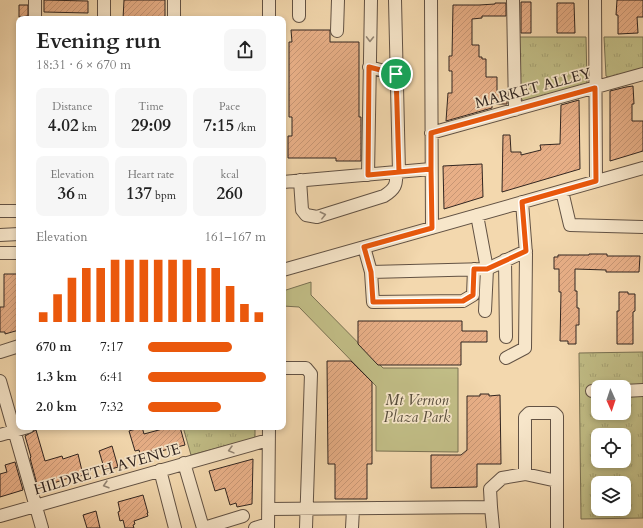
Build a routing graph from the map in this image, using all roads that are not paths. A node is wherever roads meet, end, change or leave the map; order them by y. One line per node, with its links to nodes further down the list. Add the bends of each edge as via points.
1 (35, 0): 12 (street)
2 (104, 0): 13 (street)
3 (174, 0): 14 (street)
4 (269, 0): 15 (street)
5 (299, 0): 16 (street)
6 (338, 0): 17 (street)
7 (371, 0): 18 (street, one-way to 18)
8 (394, 0): 19 (street)
9 (432, 0): 23 (street)
10 (513, 0): 22 (street)
11 (595, 0): 21 (street)
12 (35, 16)
13 (104, 16)
14 (174, 16)
15 (269, 16)
16 (300, 16)
17 (338, 31)
18 (369, 67): 19 (street); 27 (street)
19 (396, 74): 26 (street)
20 (643, 74): 21 (street, MARKET ALLEY)
21 (595, 88): 22 (street, MARKET ALLEY); 29 (street)
22 (515, 110): 23 (street, MARKET ALLEY)
23 (431, 133): 25 (street)
24 (643, 168): 29 (street)
25 (431, 169): 26 (street); 37 (street)
26 (397, 172): 27 (street); 28 (street, one-way to 26, via 302,210 306,215 317,217 384,196 392,190)
27 (368, 175): 28 (street)
28 (300, 180): 30 (street)
29 (596, 181): 31 (street)
30 (286, 182)
31 (562, 191): 32 (street); 36 (street, via 570,225)
32 (522, 202): 35 (street); 41 (street)
33 (0, 210): 34 (street)
34 (16, 211)
35 (476, 215): 37 (street); 47 (street)
36 (643, 227)
37 (432, 228): 40 (street)
38 (0, 234): 39 (street)
39 (16, 234)
40 (364, 247): 45 (street); 48 (street)
41 (526, 251): 44 (street); 53 (street, via 525,348)
42 (0, 253): 43 (street)
43 (16, 253)
44 (505, 260): 47 (street); 50 (street)
45 (286, 269)
46 (474, 269): 47 (street); 48 (street); 48 (street, via 473,295 463,301 373,302)
47 (487, 269): 49 (street)
48 (371, 272)
49 (485, 311)
50 (506, 337)
51 (16, 347): 52 (street)
52 (0, 352)
53 (506, 358)
54 (286, 368): 71 (street, via 306,368 310,374)
55 (0, 381): 60 (street)
56 (631, 390): 57 (street)
57 (643, 390)
58 (18, 430): 60 (street)
59 (268, 430): 62 (street)
60 (15, 431): 61 (street); 67 (street)
61 (0, 436)
62 (268, 440): 63 (street, HILDRETH AVENUE, one-way to 63); 70 (street)
63 (184, 463): 64 (street, HILDRETH AVENUE); 77 (street)
64 (160, 470): 67 (street, HILDRETH AVENUE, one-way to 67); 76 (street)
65 (525, 474): 66 (street); 66 (street, via 526,417 529,413 554,413 557,416); 68 (street, via 502,478 490,490)
66 (557, 481): 82 (street)
67 (36, 506): 72 (street, HILDRETH AVENUE); 75 (street)
68 (491, 507): 69 (street); 81 (street)
69 (353, 508): 71 (street); 80 (street)
70 (269, 509): 71 (street); 74 (street)
71 (306, 509): 79 (street)
72 (0, 516)
73 (243, 516): 77 (street)
74 (268, 526): 78 (street)
75 (42, 528)
76 (175, 528)
77 (204, 528)
78 (254, 528)
79 (306, 528)
80 (352, 528)
81 (492, 528)
82 (557, 528)

